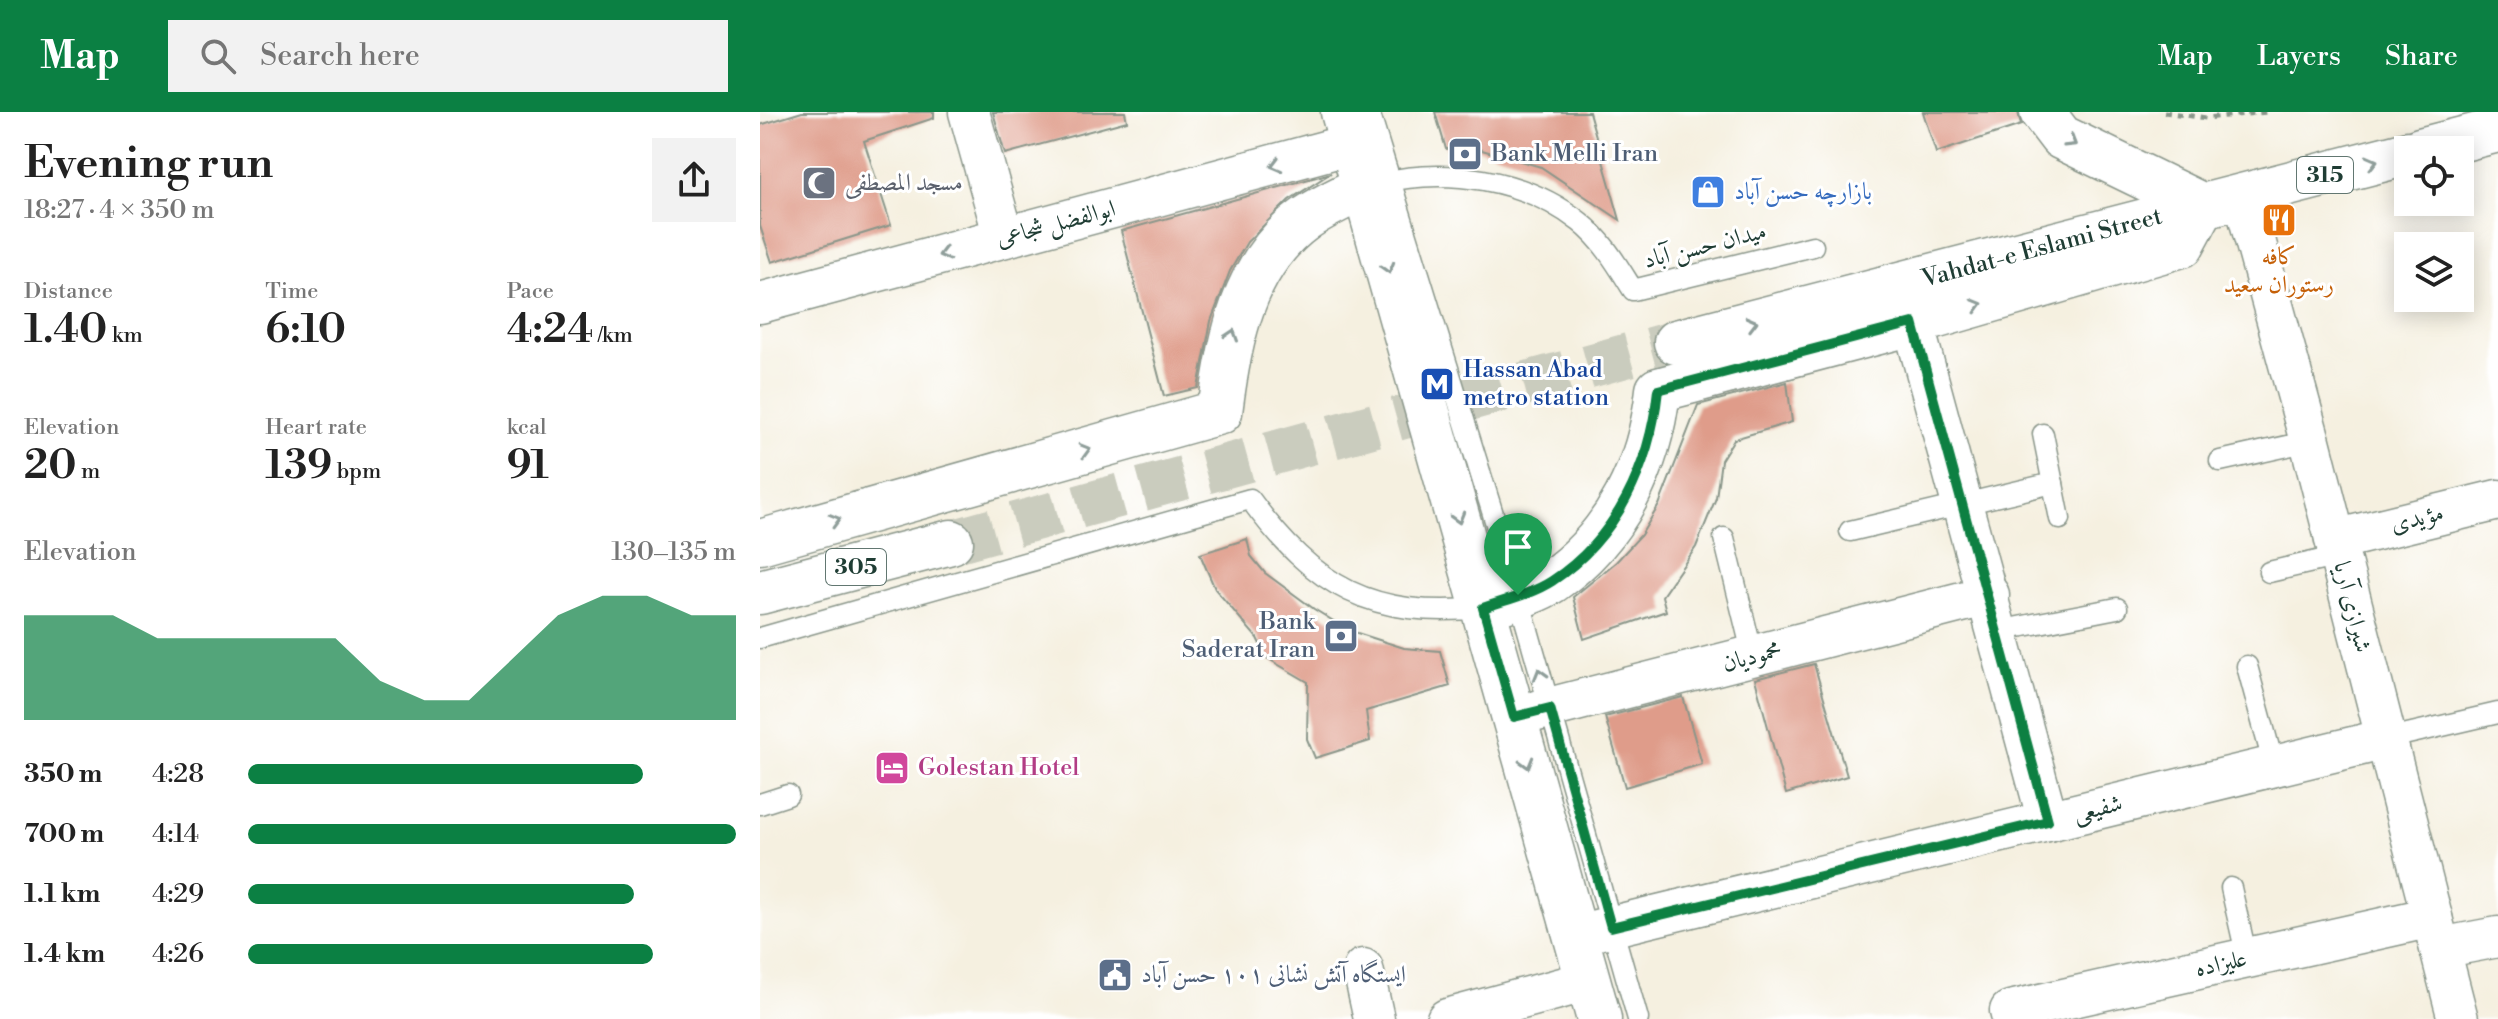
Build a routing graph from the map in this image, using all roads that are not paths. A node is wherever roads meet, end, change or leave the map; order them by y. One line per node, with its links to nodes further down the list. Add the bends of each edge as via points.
1 (969, 112): 9 (street)
2 (2042, 112): 8 (main road, one-way to 8, via 2061,137)
3 (1354, 123): 7 (main road); 9 (street, ابوالفضل شجاعی, one-way to 9); 28 (lane)
4 (2498, 130): 5 (main road)
5 (2474, 136)
6 (2394, 157): 8 (main road, Vahdat-e Eslami Street / 315, one-way to 6)
7 (1365, 186): 10 (lane, میدان حسن آباد, via 1410,175 1446,175 1522,190 1581,223 1633,290); 23 (main road, 305, one-way to 7, via 1220,412 1228,346 1255,275 1305,220); 28 (main road, one-way to 28)
8 (2223, 201): 12 (main road, one-way to 8, via 2182,245); 13 (main road, Vahdat-e Eslami Street, one-way to 8); 15 (street, شیرازی آریا)
9 (1004, 237): 11 (street, ابوالفضل شجاعی, one-way to 11)
10 (1813, 246)
11 (760, 303)
12 (1913, 323): 19 (street); 28 (main road, via 1658,390 1654,426 1636,483 1599,541 1550,582)
13 (1676, 342)
14 (2043, 434): 17 (lane)
15 (2310, 441): 16 (lane); 25 (street, شیرازی آریا)
16 (2220, 461)
17 (2053, 483): 19 (lane); 20 (lane)
18 (2498, 500): 25 (street, مؤیدی)
19 (1964, 502): 21 (lane); 30 (street)
20 (2060, 519)
21 (1850, 531)
22 (1724, 538): 32 (lane)
23 (760, 542)
24 (951, 542): 27 (main road, 305)
25 (2337, 548): 26 (lane); 36 (street, شیرازی آریا)
26 (2269, 572)
27 (760, 592)
28 (1500, 601): 31 (lane, via 1446,611 1407,609 1341,587 1284,545 1250,499); 34 (main road)
29 (2117, 608): 30 (lane)
30 (1994, 613): 32 (street, محمودیان); 40 (street)
31 (760, 638)
32 (1753, 656): 34 (street, محمودیان)
33 (2247, 666): 37 (lane)
34 (1532, 713): 42 (main road)
35 (2498, 713): 36 (lane)
36 (2386, 739): 37 (street, شفیعی); 43 (street, شیرازی آریا)
37 (2274, 766): 40 (street, شفیعی)
38 (788, 795): 39 (lane)
39 (760, 804)
40 (2048, 821): 42 (street, شفیعی)
41 (2231, 888): 45 (lane)
42 (1594, 931): 47 (main road); 51 (lane)
43 (2436, 933): 44 (street, علیزاده); 45 (street, علیزاده); 52 (street, شیرازی آریا)
44 (2498, 937)
45 (2247, 958): 48 (street, علیزاده)
46 (1363, 969): 49 (street)
47 (1594, 1000): 50 (street)
48 (2011, 1015)
49 (1374, 1019)
50 (1447, 1019)
51 (1638, 1019)
52 (2458, 1019)

